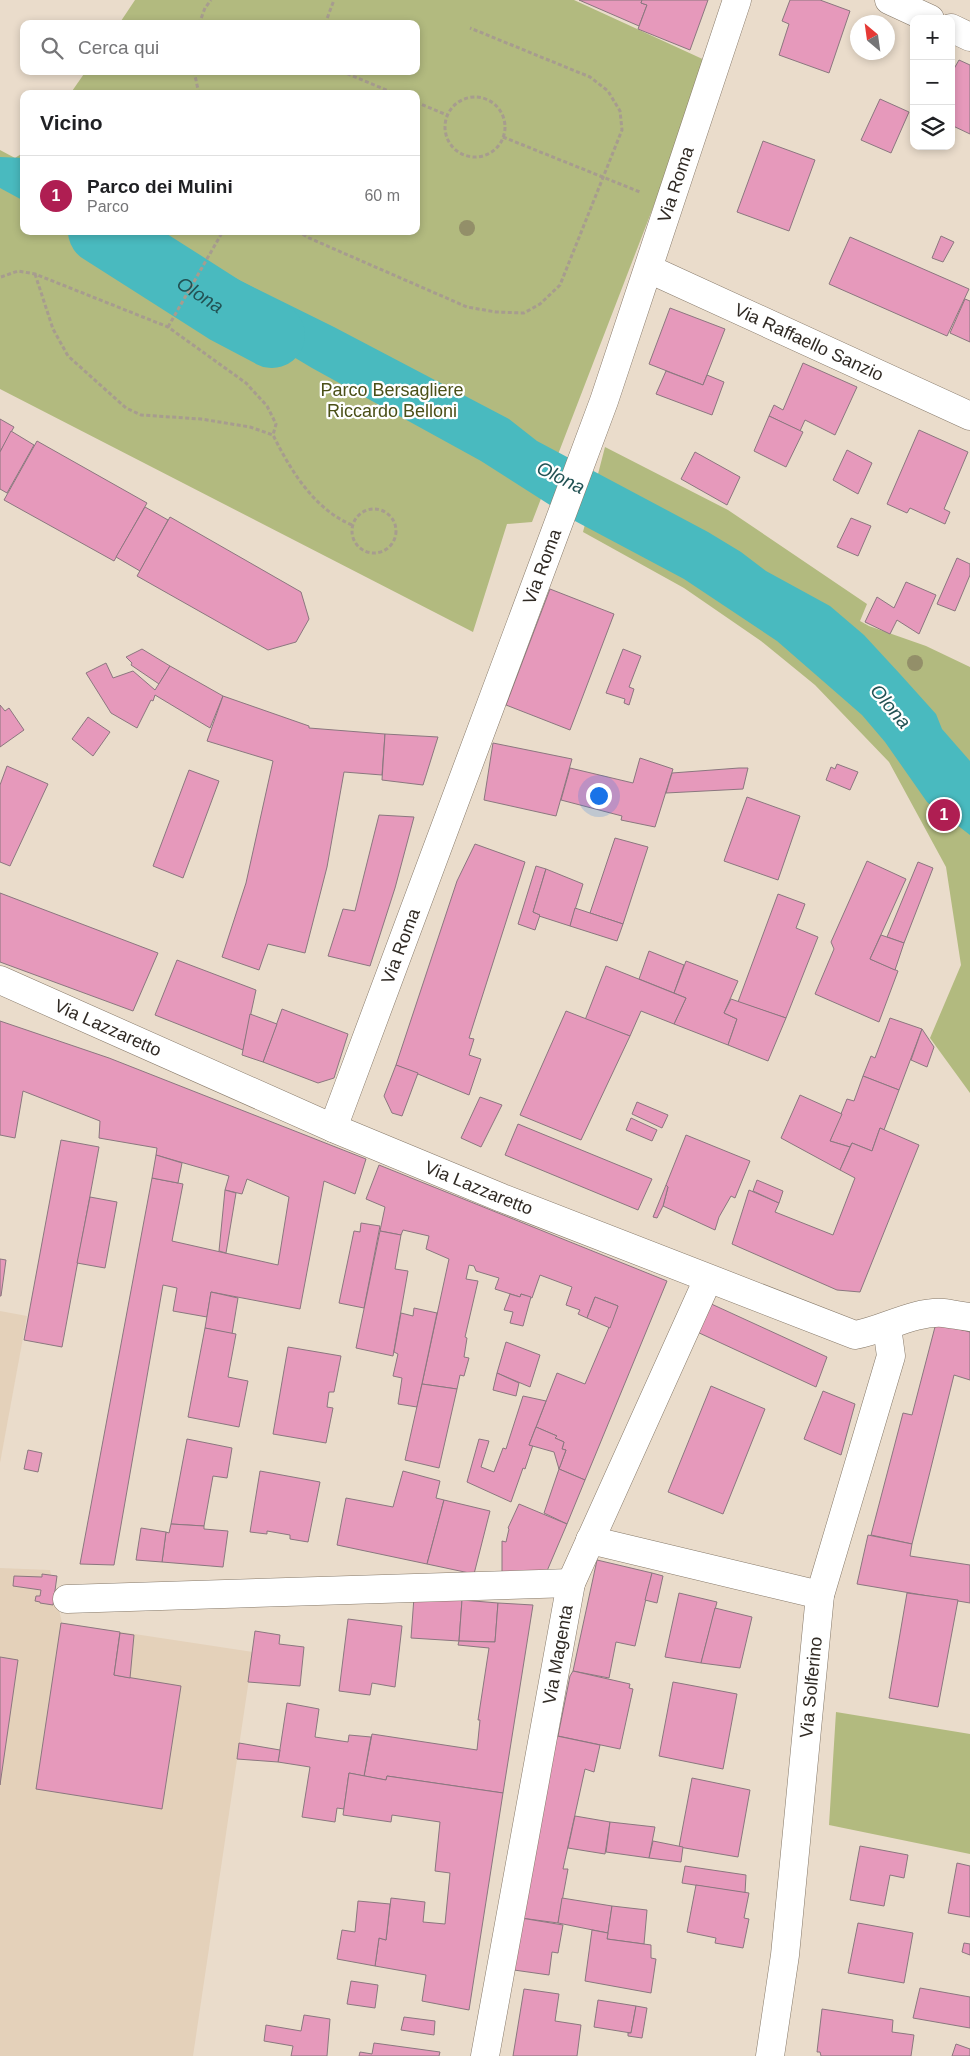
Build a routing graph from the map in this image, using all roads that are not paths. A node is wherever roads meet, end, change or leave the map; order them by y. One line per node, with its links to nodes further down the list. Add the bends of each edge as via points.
1 (737, 0): 6 (street, Via Roma)
2 (889, 0): 3 (street)
3 (921, 15)
4 (955, 30): 5 (street)
5 (970, 37)
6 (648, 268): 7 (street, Via Raffaello Sanzio); 9 (street, Via Roma, via 604,401)
7 (970, 416)
8 (0, 980): 9 (street, Via Lazzaretto)
9 (333, 1128): 10 (street, Via Lazzaretto)
10 (708, 1279): 12 (street, Via Lazzaretto, via 855,1335); 13 (street, Via Magenta)
11 (970, 1317): 12 (street, Via Lazzaretto, via 941,1313 913,1317)
12 (887, 1327): 15 (street, Via Solferino, via 891,1356)
13 (590, 1540): 14 (street, Via Magenta); 15 (street)
14 (571, 1584): 16 (street); 17 (street, Via Magenta)
15 (820, 1595): 18 (street, Via Solferino, via 785,1955)
16 (67, 1599)
17 (484, 2056)
18 (770, 2056)

